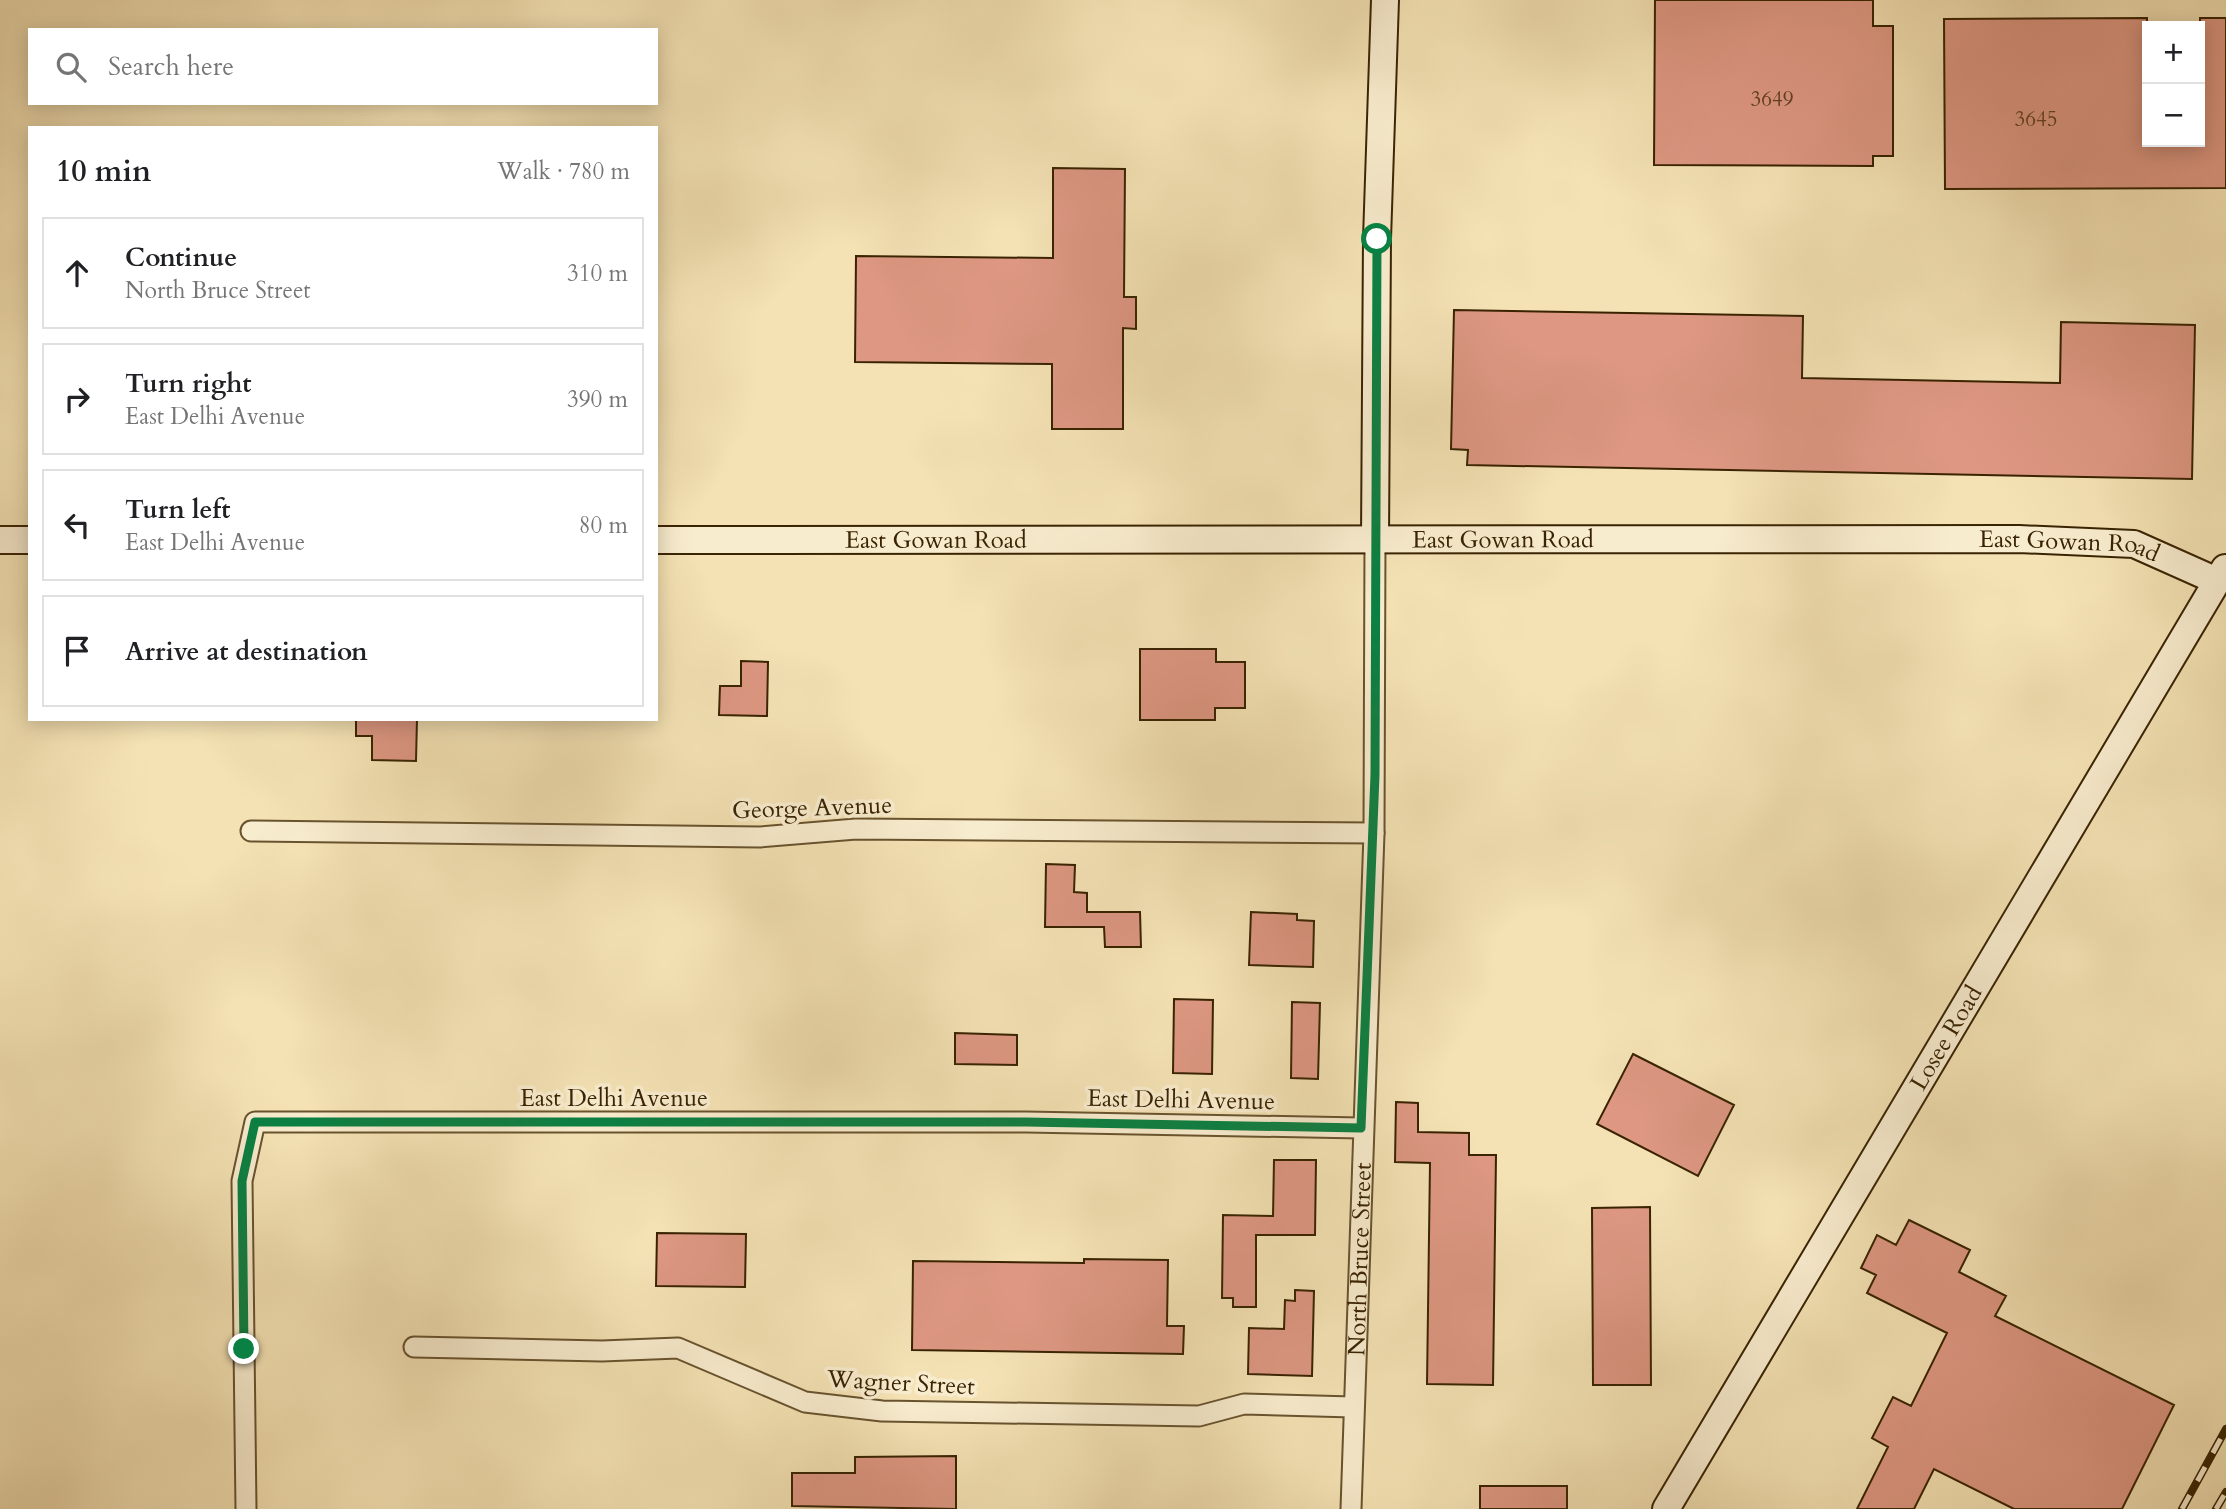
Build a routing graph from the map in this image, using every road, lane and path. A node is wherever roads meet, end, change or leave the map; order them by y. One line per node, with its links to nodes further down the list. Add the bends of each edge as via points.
1 (1385, 0): 2 (street, North Bruce Street, via 1377,239)
2 (1375, 538): 5 (street, East Gowan Road); 6 (street, East Gowan Road, via 2019,539 2134,544); 8 (street, North Bruce Street)
3 (0, 540): 4 (street)
4 (28, 540)
5 (658, 540)
6 (2222, 574): 14 (street, Losee Road)
7 (251, 831): 8 (street, George Avenue, via 760,836 856,829)
8 (1374, 833): 9 (street, North Bruce Street)
9 (1361, 1128): 11 (street, North Bruce Street); 12 (street, East Delhi Avenue, via 1026,1122 255,1122 242,1181)
10 (414, 1347): 11 (street, Wagner Street, via 678,1348 805,1402 882,1411 1199,1416 1244,1405)
11 (1353, 1407): 13 (street, North Bruce Street)
12 (246, 1509)
13 (1351, 1509)
14 (1666, 1509)

